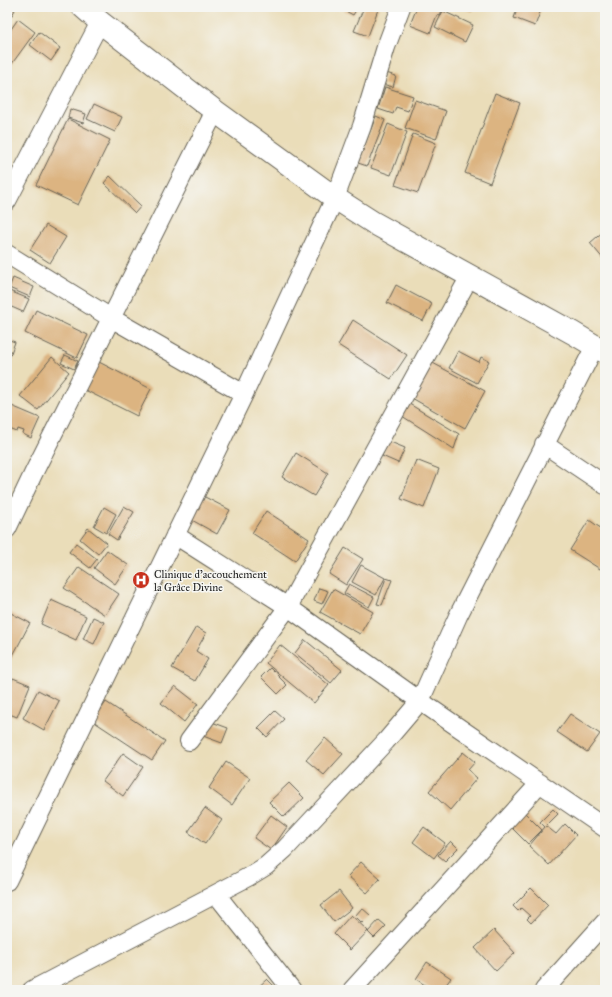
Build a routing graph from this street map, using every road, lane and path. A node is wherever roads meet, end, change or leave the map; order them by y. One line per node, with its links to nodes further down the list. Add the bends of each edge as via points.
1 (83, 7): 3 (street)
2 (401, 7): 5 (street, via 362,126)
3 (100, 22): 4 (street); 6 (street)
4 (215, 111): 5 (street); 9 (street)
5 (335, 198): 8 (street, via 374,223); 11 (street)
6 (7, 201)
7 (7, 254): 9 (street)
8 (470, 276): 10 (street); 16 (street)
9 (111, 318): 11 (street); 14 (street)
10 (600, 349): 12 (street)
11 (244, 394): 15 (street)
12 (544, 444): 13 (street); 17 (street, via 461,609)
13 (605, 485)
14 (7, 529)
15 (175, 535): 16 (street); 21 (street)
16 (288, 607): 17 (street); 18 (street)
17 (420, 701): 19 (street); 22 (street, via 285,849 266,866)
18 (189, 741)
19 (540, 783): 20 (street); 26 (street)
20 (605, 828)
21 (7, 882)
22 (216, 894): 24 (street); 25 (street)
23 (605, 922): 27 (street)
24 (32, 990)
25 (292, 990)
26 (352, 990)
27 (544, 990)

